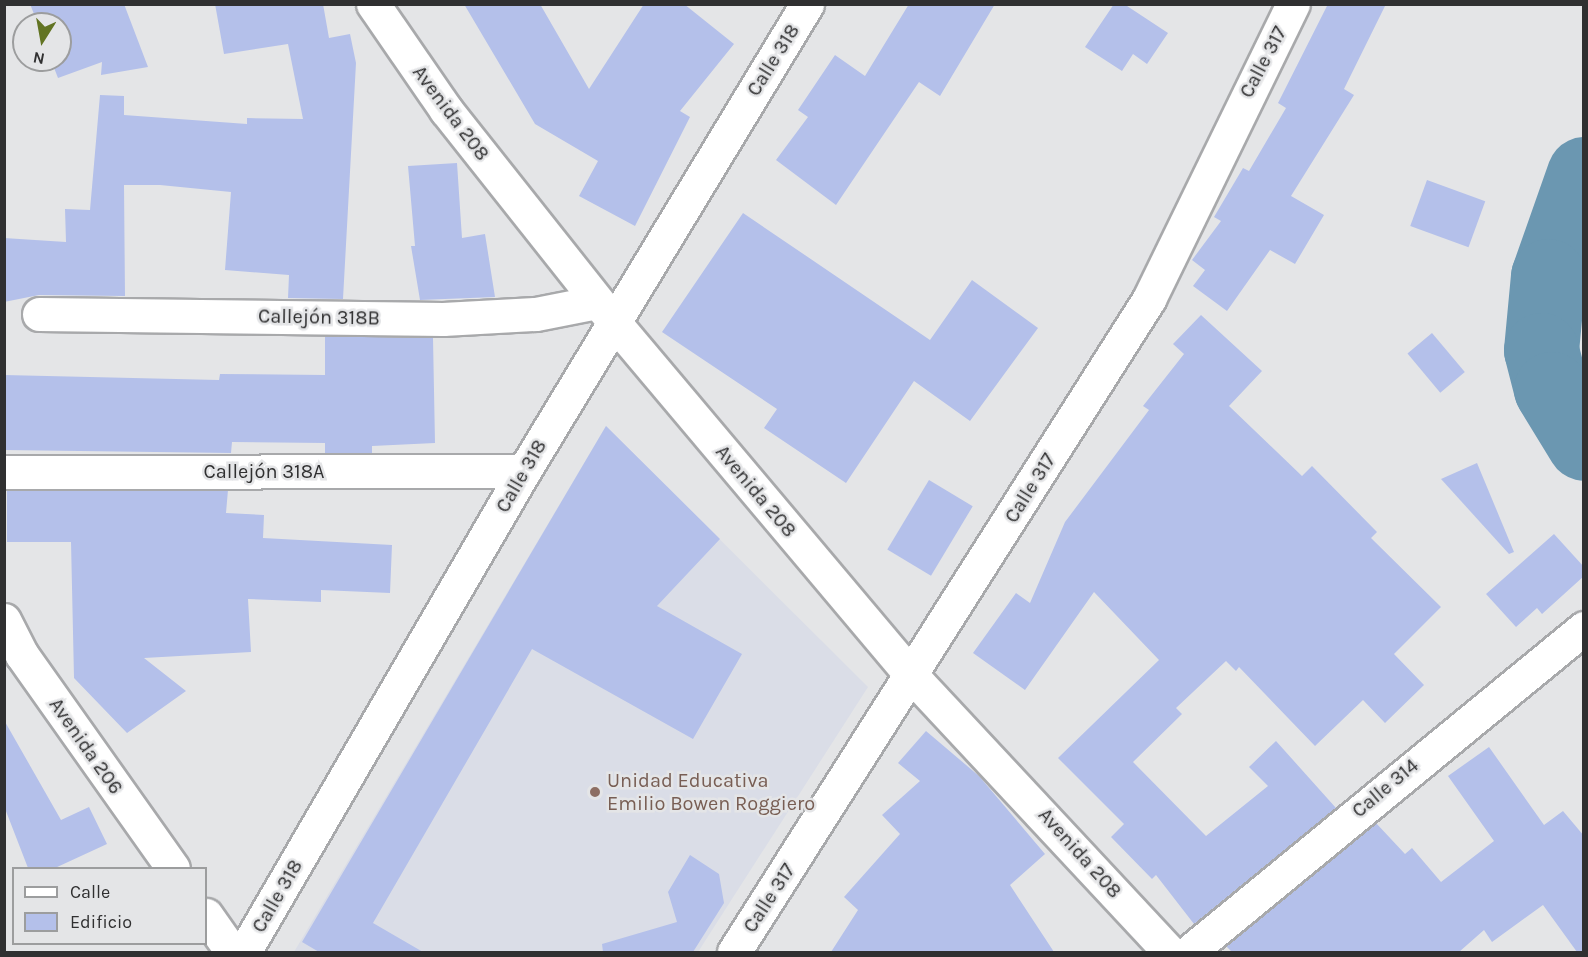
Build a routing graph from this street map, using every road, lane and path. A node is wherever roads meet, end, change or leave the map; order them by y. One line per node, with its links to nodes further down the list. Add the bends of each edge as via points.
1 (373, 4): 4 (street, Avenida 208, via 446,110)
2 (807, 4): 4 (street, Calle 318)
3 (1293, 4): 10 (street, Calle 317, via 1149,299)
4 (605, 312): 5 (street, Callejón 318B, via 442,319); 6 (street, Calle 318); 10 (street, Avenida 208)
5 (39, 314)
6 (524, 471): 7 (street, Callejón 318A); 14 (street, Calle 318)
7 (4, 472)
8 (4, 620): 11 (street, Avenida 206, via 22,655)
9 (1584, 628): 17 (street, Calle 314)
10 (912, 676): 15 (street, Calle 317); 16 (street, Avenida 208)
11 (172, 867)
12 (207, 916): 13 (street)
13 (232, 952)
14 (244, 952)
15 (734, 952)
16 (1169, 952)
17 (1189, 952)

